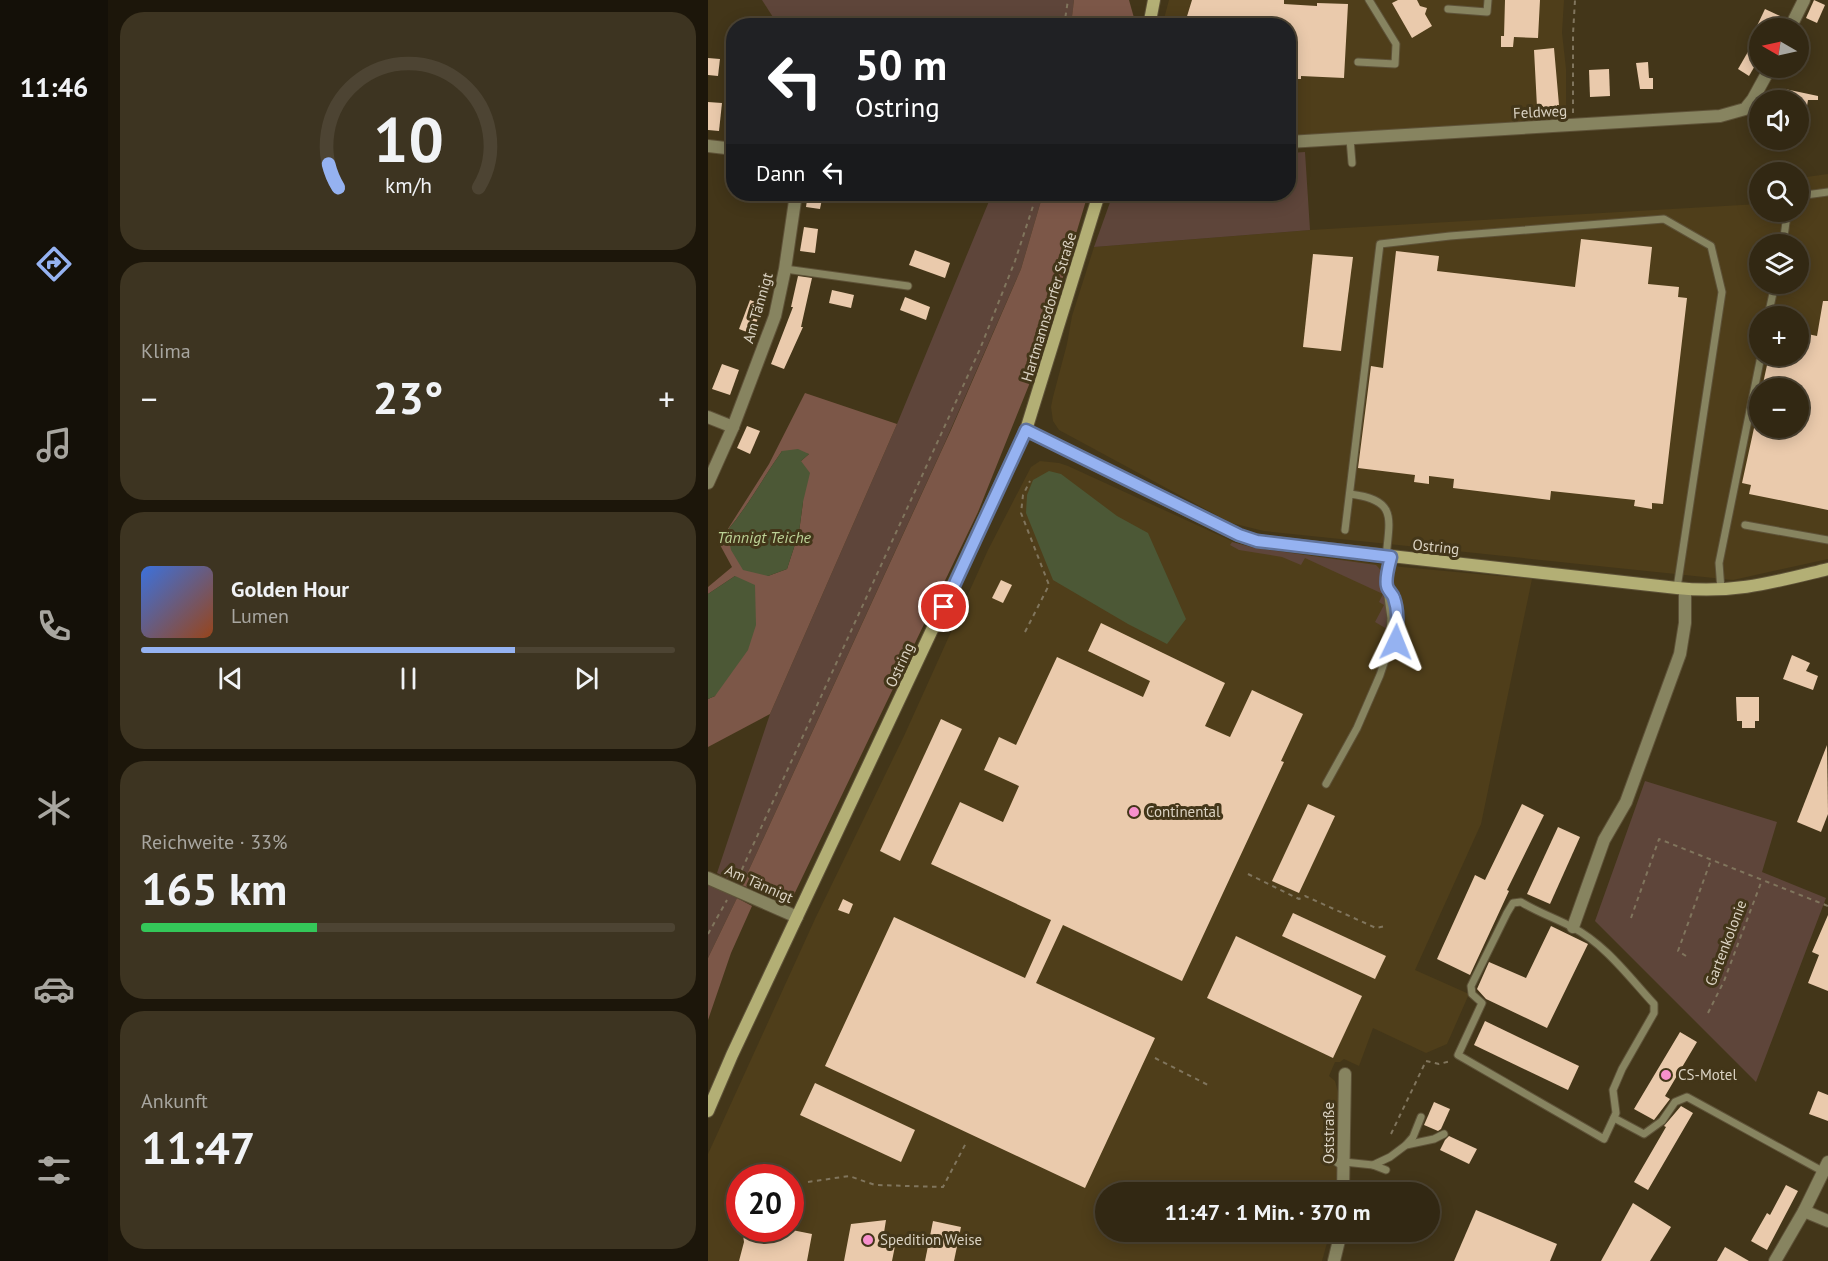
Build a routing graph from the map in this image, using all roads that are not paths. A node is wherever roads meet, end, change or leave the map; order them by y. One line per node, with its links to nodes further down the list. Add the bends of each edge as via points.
1 (1154, 0): 6 (main road)
2 (1369, 0): 8 (lane, via 1396,44 1395,64)
3 (1488, 0): 5 (lane, via 1487,12)
4 (1804, 0): 7 (street)
5 (1448, 9)
6 (1151, 18)
7 (1795, 18)
8 (1358, 62)
9 (1765, 78): 10 (street, Feldweg, via 1745,109 1720,116)
10 (1350, 138): 11 (street, Feldweg); 14 (lane)
11 (1296, 141)
12 (708, 146): 13 (street)
13 (726, 148)
14 (1352, 163)
15 (1828, 192): 16 (lane)
16 (1809, 195)
17 (795, 201): 19 (street, Am Tännigt)
18 (1097, 201): 24 (main road, Hartmannsdorfer Straße)
19 (785, 269): 20 (lane); 23 (street, Am Tännigt, via 775,316)
20 (908, 286)
21 (1759, 366): 33 (lane, via 1719,563)
22 (708, 417): 23 (street)
23 (733, 427): 25 (street, Am Tännigt)
24 (1026, 430): 30 (main road, Ostring, via 1239,535 1257,541); 36 (main road, Ostring)
25 (708, 483)
26 (1350, 494): 28 (lane); 30 (lane, via 1381,502 1388,513); 32 (lane, via 1380,244 1665,219 1711,246 1722,292)
27 (1744, 525): 29 (lane)
28 (1345, 530)
29 (1828, 540)
30 (1388, 557): 32 (main road, Ostring); 34 (lane, via 1387,588 1394,596 1396,642 1389,648 1357,728)
31 (1828, 569): 33 (main road, Ostring)
32 (1681, 588): 33 (main road, Ostring); 37 (street, via 1685,623 1680,654 1626,802 1604,840)
33 (1721, 590)
34 (1326, 784)
35 (708, 878): 36 (street, Am Tännigt)
36 (797, 917): 39 (main road, Ostring)
37 (1573, 927): 41 (lane, via 1596,943 1654,1004 1654,1013 1613,1090); 41 (lane, via 1521,902 1513,903 1471,986 1472,994 1482,1004 1458,1056 1604,1138)
38 (1345, 1074): 47 (street, Oststraße)
39 (708, 1111)
40 (1421, 1117): 43 (lane)
41 (1614, 1118): 46 (lane, via 1644,1134 1662,1121 1675,1102 1687,1097)
42 (1444, 1134): 43 (lane)
43 (1406, 1145): 45 (lane)
44 (1330, 1158): 47 (lane)
45 (1373, 1164): 47 (lane); 48 (lane)
46 (1826, 1167): 50 (street)
47 (1342, 1169): 49 (street, Oststraße)
48 (1386, 1170)
49 (1343, 1182)
50 (1804, 1211): 51 (street); 54 (street)
51 (1828, 1221)
52 (1339, 1242): 53 (street)
53 (1334, 1261)
54 (1775, 1261)

